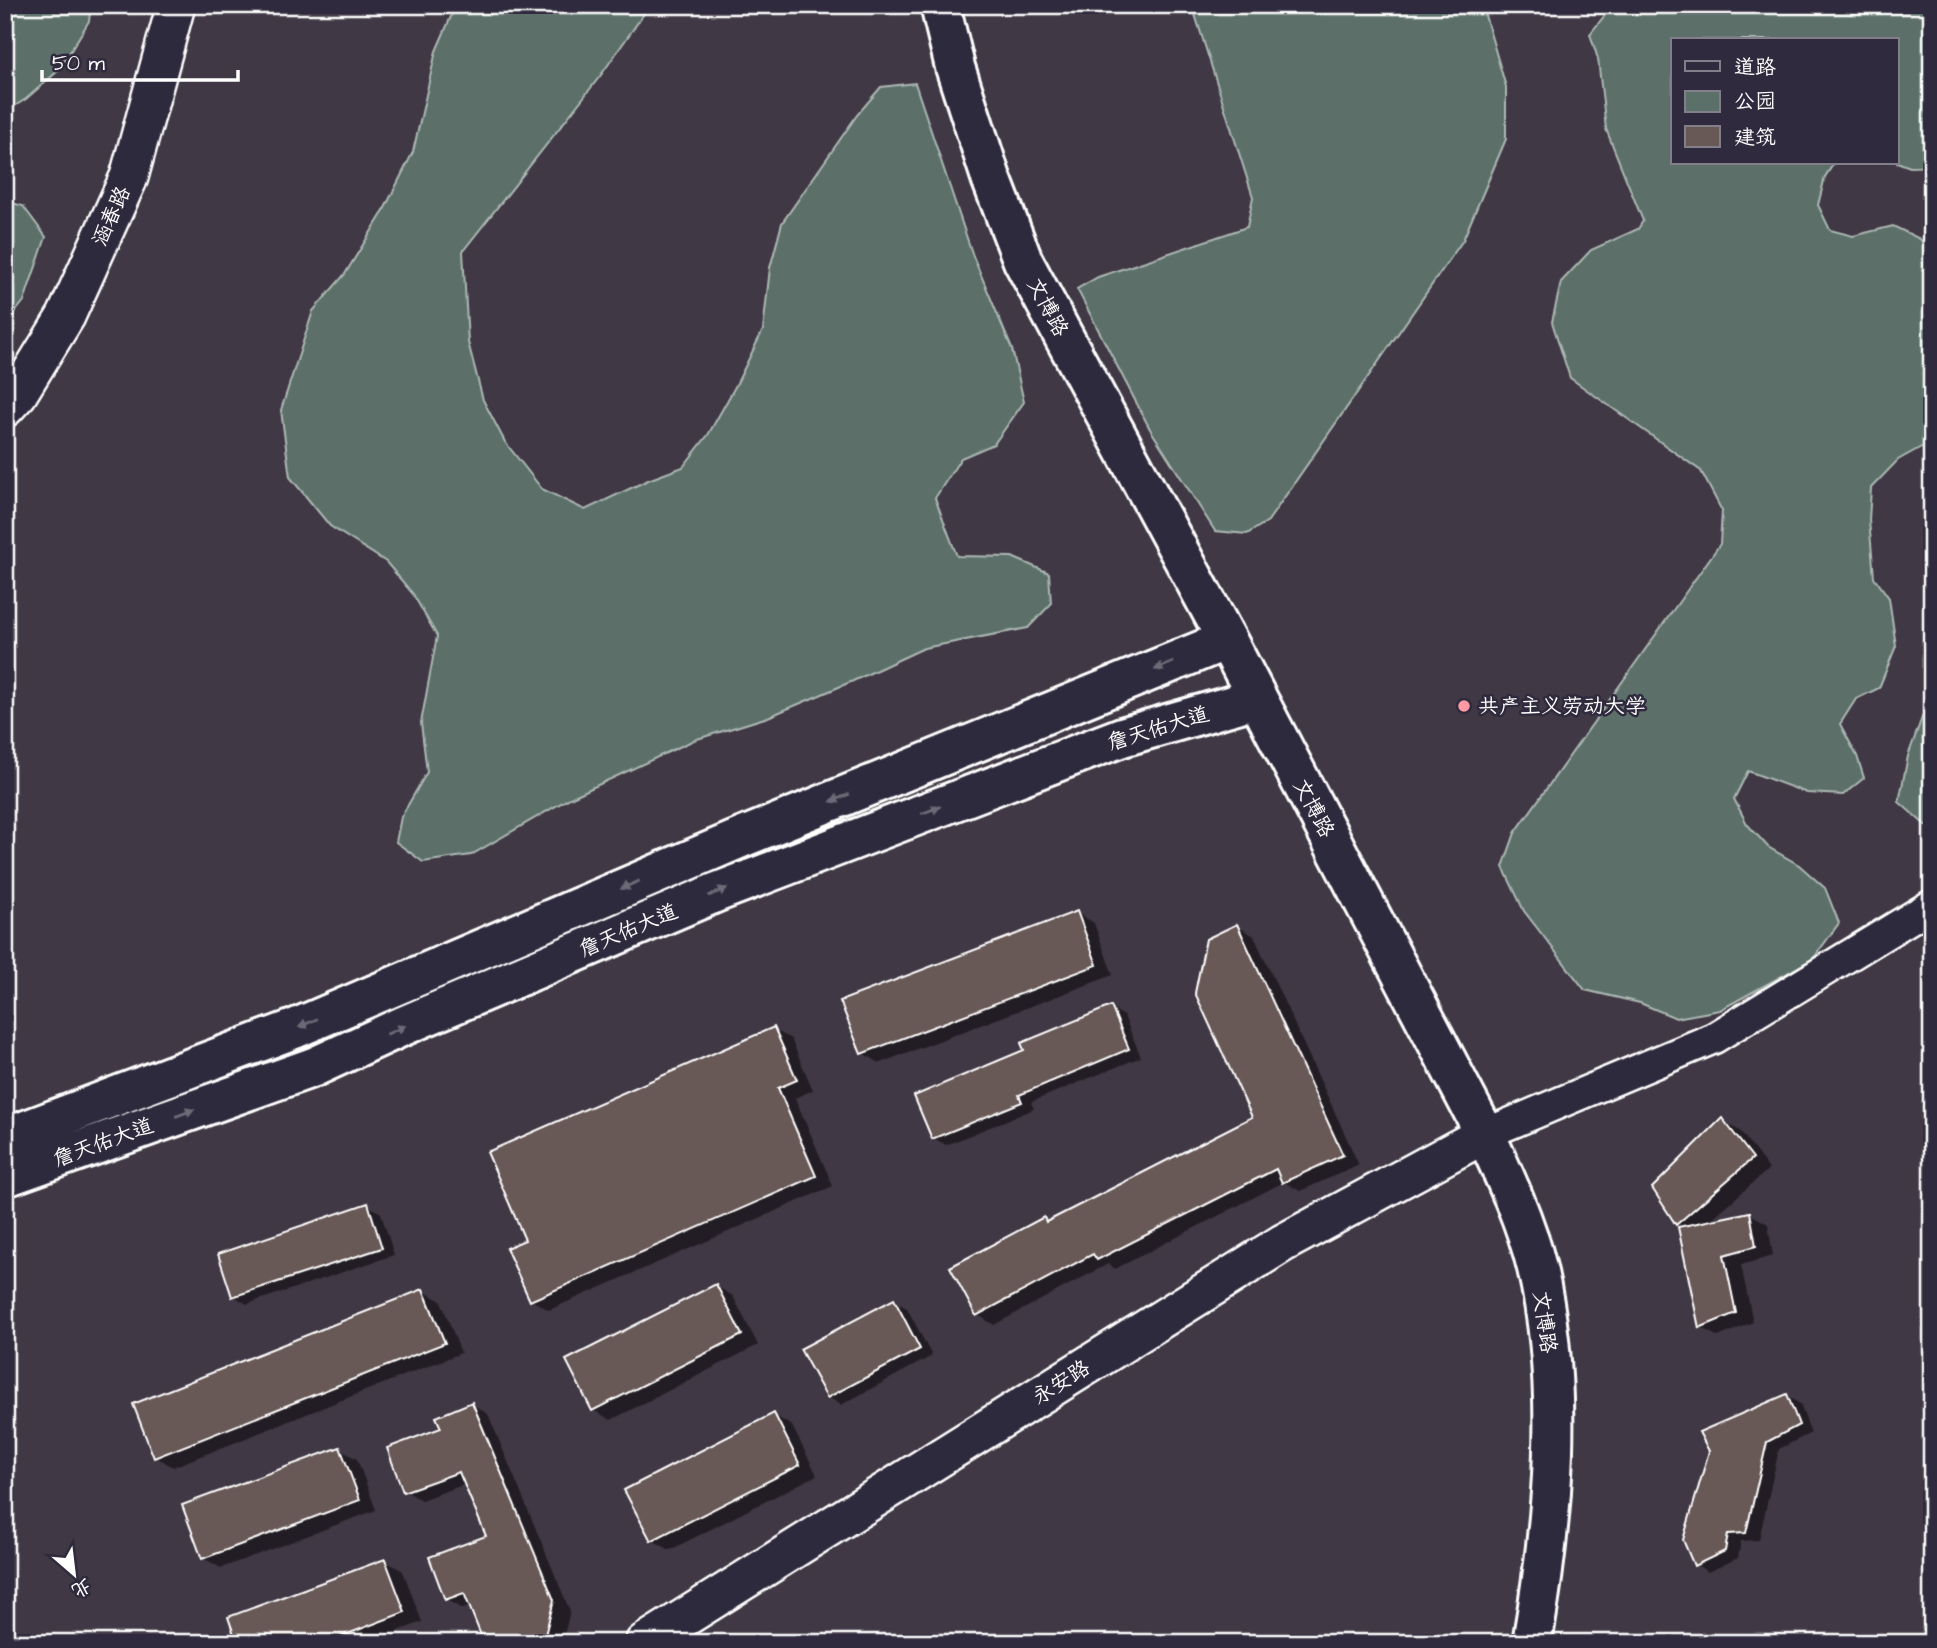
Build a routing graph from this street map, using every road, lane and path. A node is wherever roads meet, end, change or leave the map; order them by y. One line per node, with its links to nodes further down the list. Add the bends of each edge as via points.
1 (176, 5): 3 (street, 涵春路, via 129,177 66,316)
2 (940, 5): 4 (main road, 文博路, via 955,67 1023,261)
3 (5, 408)
4 (1227, 640): 5 (main road, 文博路); 8 (main road, 詹天佑大道, one-way to 8, via 728,844 295,1029)
5 (1257, 698): 7 (main road, 文博路); 9 (main road, 詹天佑大道, one-way to 5, via 314,1067 715,893 1122,737)
6 (1932, 905): 7 (street, via 1714,1038)
7 (1485, 1134): 10 (street, 永安路, via 1283,1243); 11 (main road, 文博路, via 1512,1192 1537,1266 1548,1327 1549,1505)
8 (5, 1138)
9 (5, 1177)
10 (644, 1643)
11 (1532, 1643)

